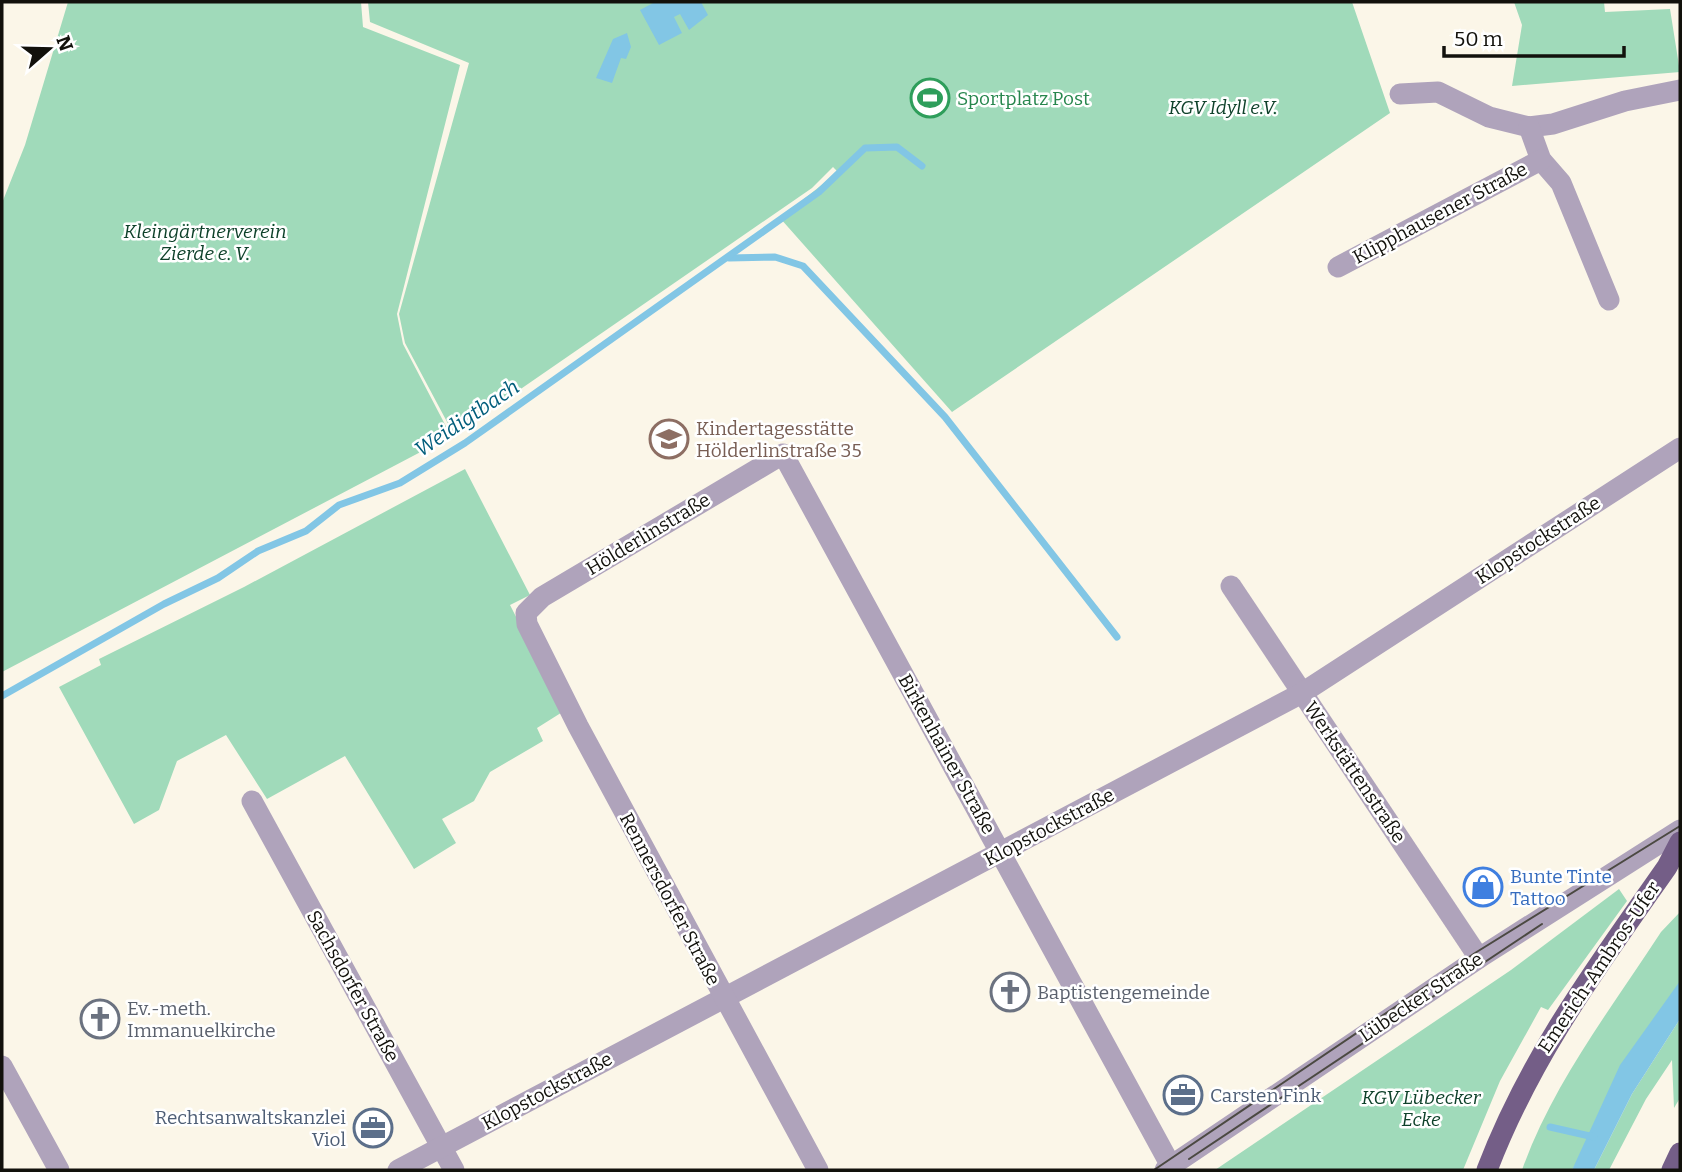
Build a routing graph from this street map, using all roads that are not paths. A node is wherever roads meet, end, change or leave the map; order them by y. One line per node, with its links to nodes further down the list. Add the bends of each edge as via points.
1 (1680, 90): 3 (street)
2 (1400, 94): 3 (street, via 1438,92 1489,117)
3 (1529, 127): 4 (street, Klipphausener Straße)
4 (1541, 160): 5 (street, Klipphausener Straße); 6 (street, Klipphausener Straße, via 1561,183)
5 (1338, 267)
6 (1609, 300)
7 (1680, 448): 11 (street, Klopstockstraße)
8 (783, 454): 10 (street, Hölderlinstraße, via 542,597 526,613); 15 (street, Birkenhainer Straße)
9 (1231, 586): 11 (street, Werkstättenstraße)
10 (527, 624): 17 (street, Rennersdorfer Straße)
11 (1302, 693): 15 (street, Klopstockstraße); 16 (street, Werkstättenstraße)
12 (252, 801): 19 (street, Sachsdorfer Straße)
13 (1680, 830): 16 (street, Lübecker Straße)
14 (1680, 842): 26 (main road, Emerich-Ambros-Ufer, via 1549,1038)
15 (1000, 853): 17 (street, Klopstockstraße); 21 (street, Birkenhainer Straße)
16 (1479, 958): 21 (street, Lübecker Straße)
17 (723, 998): 19 (street, Klopstockstraße); 25 (street, Rennersdorfer Straße)
18 (2, 1066): 22 (street)
19 (441, 1147): 23 (street, Klopstockstraße); 24 (street, Sachsdorfer Straße)
20 (1680, 1153): 27 (main road)
21 (1168, 1168)
22 (59, 1170)
23 (398, 1170)
24 (454, 1170)
25 (818, 1170)
26 (1487, 1170)
27 (1672, 1170)

